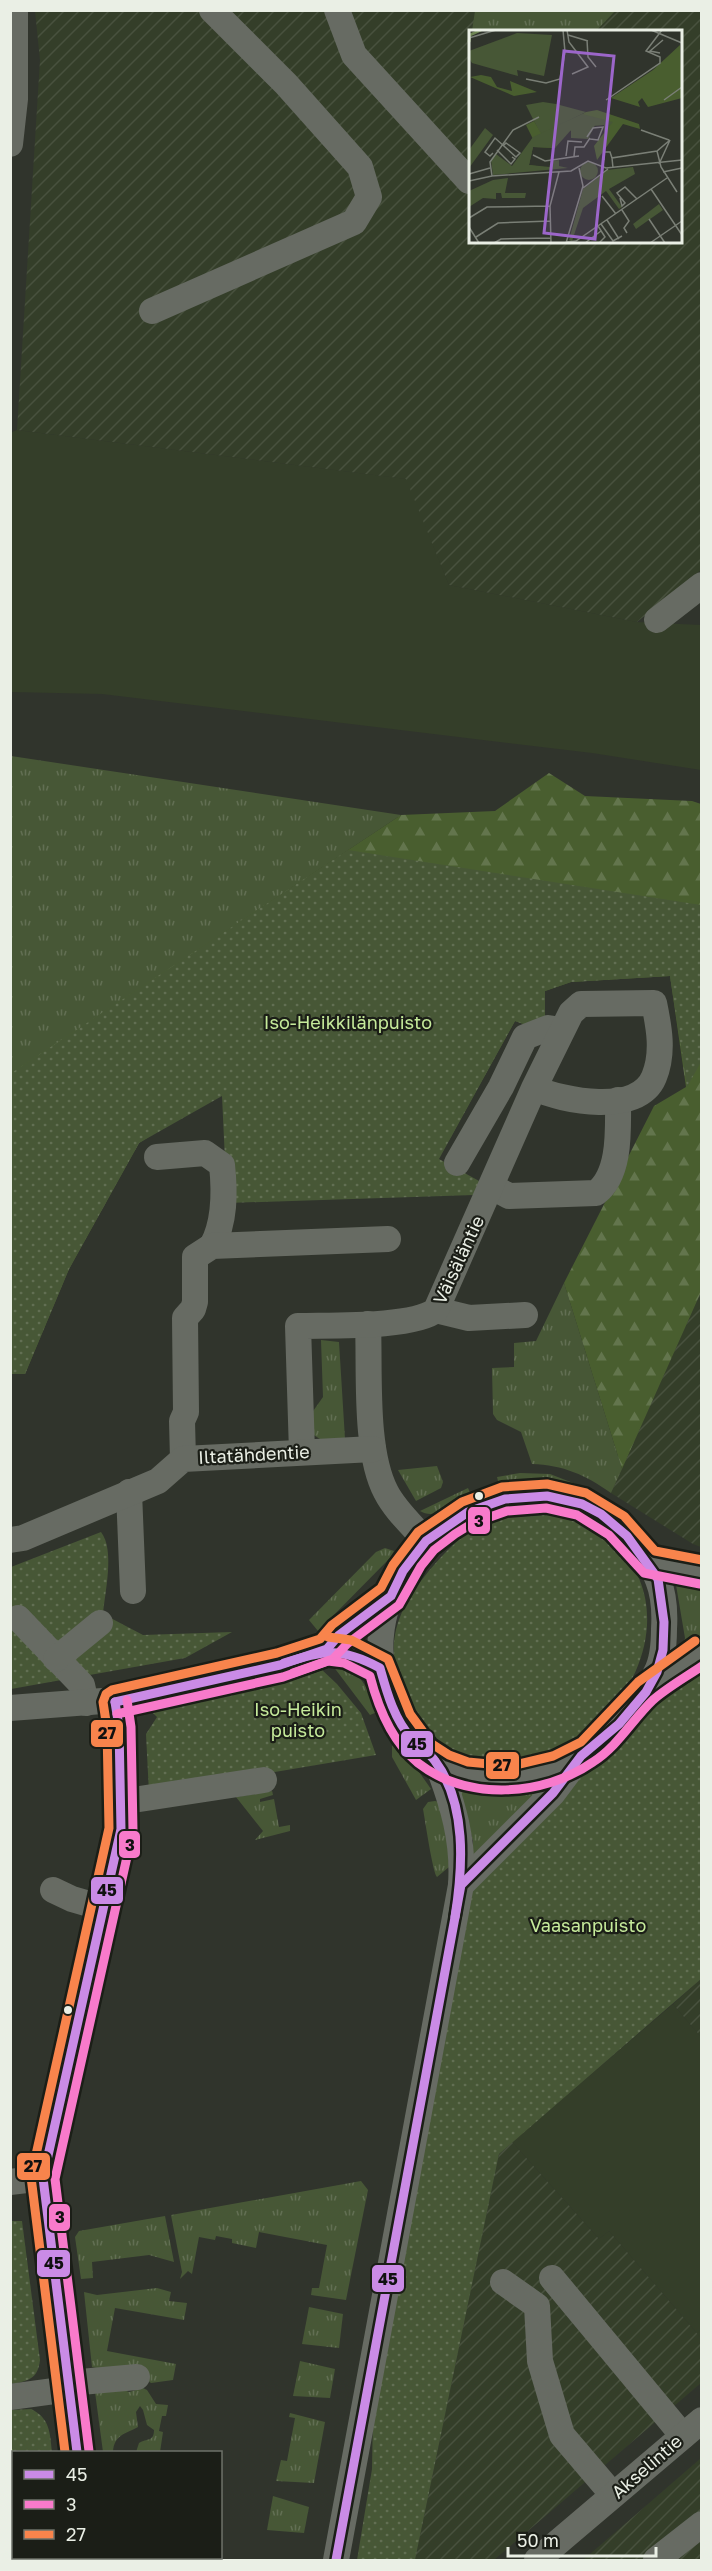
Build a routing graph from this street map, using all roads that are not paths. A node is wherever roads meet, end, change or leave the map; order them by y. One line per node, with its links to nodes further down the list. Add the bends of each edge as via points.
1 (15, 10): 4 (street, via 15,99)
2 (212, 10): 6 (street, via 360,166 369,197 354,222)
3 (337, 10): 5 (street, via 354,55)
4 (10, 144)
5 (469, 181)
6 (152, 311)
7 (702, 585): 8 (street)
8 (657, 620)
9 (561, 1030): 10 (street, Väisäläntie); 11 (street, Väisäläntie, via 581,1004 654,1003 660,1053 653,1080 639,1094); 13 (street, via 548,1028 525,1036 501,1087)
10 (534, 1088): 11 (street, via 585,1103); 14 (street, Väisäläntie)
11 (618, 1100): 14 (street, via 611,1175 596,1193 509,1196)
12 (157, 1157): 16 (street, via 205,1153 222,1165 221,1229)
13 (456, 1163)
14 (492, 1187): 17 (street, Väisäläntie)
15 (388, 1239): 16 (street)
16 (203, 1251): 22 (street, via 195,1302 185,1318)
17 (436, 1310): 18 (street, via 468,1318); 19 (street, Väisäläntie, via 422,1317)
18 (525, 1315)
19 (368, 1324): 20 (street); 21 (street, Väisäläntie, via 298,1326)
20 (373, 1449): 21 (street, Iltatähdentie); 25 (street, via 386,1492)
21 (302, 1452): 22 (street, Iltatähdentie)
22 (183, 1459): 23 (street, Iltatähdentie, via 158,1481)
23 (129, 1492): 24 (street, Iltatähdentie, via 23,1538); 28 (street)
24 (10, 1540)
25 (426, 1541): 26 (street, via 458,1518 490,1503 519,1496 547,1496 582,1504 601,1514); 29 (street, via 403,1570)
26 (649, 1562): 27 (street); 36 (street, via 662,1592 664,1640 657,1672)
27 (702, 1572)
28 (133, 1591)
29 (391, 1596): 32 (street, via 339,1635); 35 (street, via 380,1638)
30 (18, 1618): 34 (street)
31 (100, 1623): 34 (street)
32 (327, 1649): 35 (street, via 347,1651); 37 (street, via 269,1667)
33 (702, 1650): 36 (street)
34 (56, 1659): 38 (street, via 82,1685)
35 (380, 1668): 41 (street, via 389,1697 409,1736)
36 (645, 1692): 40 (street, via 619,1724)
37 (115, 1702): 38 (street); 43 (street)
38 (86, 1703): 39 (street)
39 (10, 1708)
40 (581, 1756): 41 (street, via 539,1774 503,1779 467,1773); 44 (street, via 553,1792)
41 (437, 1762): 44 (street, via 461,1838)
42 (264, 1780): 43 (street)
43 (120, 1802): 46 (street, via 121,1828)
44 (461, 1885): 58 (street)
45 (53, 1890): 46 (street)
46 (103, 1908): 47 (street)
47 (43, 2178): 48 (street); 52 (street)
48 (10, 2182)
49 (552, 2278): 54 (street)
50 (503, 2282): 56 (street, via 537,2306 540,2361 562,2435)
51 (137, 2377): 52 (street)
52 (69, 2386): 53 (street); 55 (street)
53 (10, 2397)
54 (692, 2428): 56 (street, Akselintie)
55 (77, 2451)
56 (614, 2496): 59 (street, Akselintie)
57 (702, 2524): 60 (street)
58 (336, 2560)
59 (537, 2560)
60 (656, 2560)

